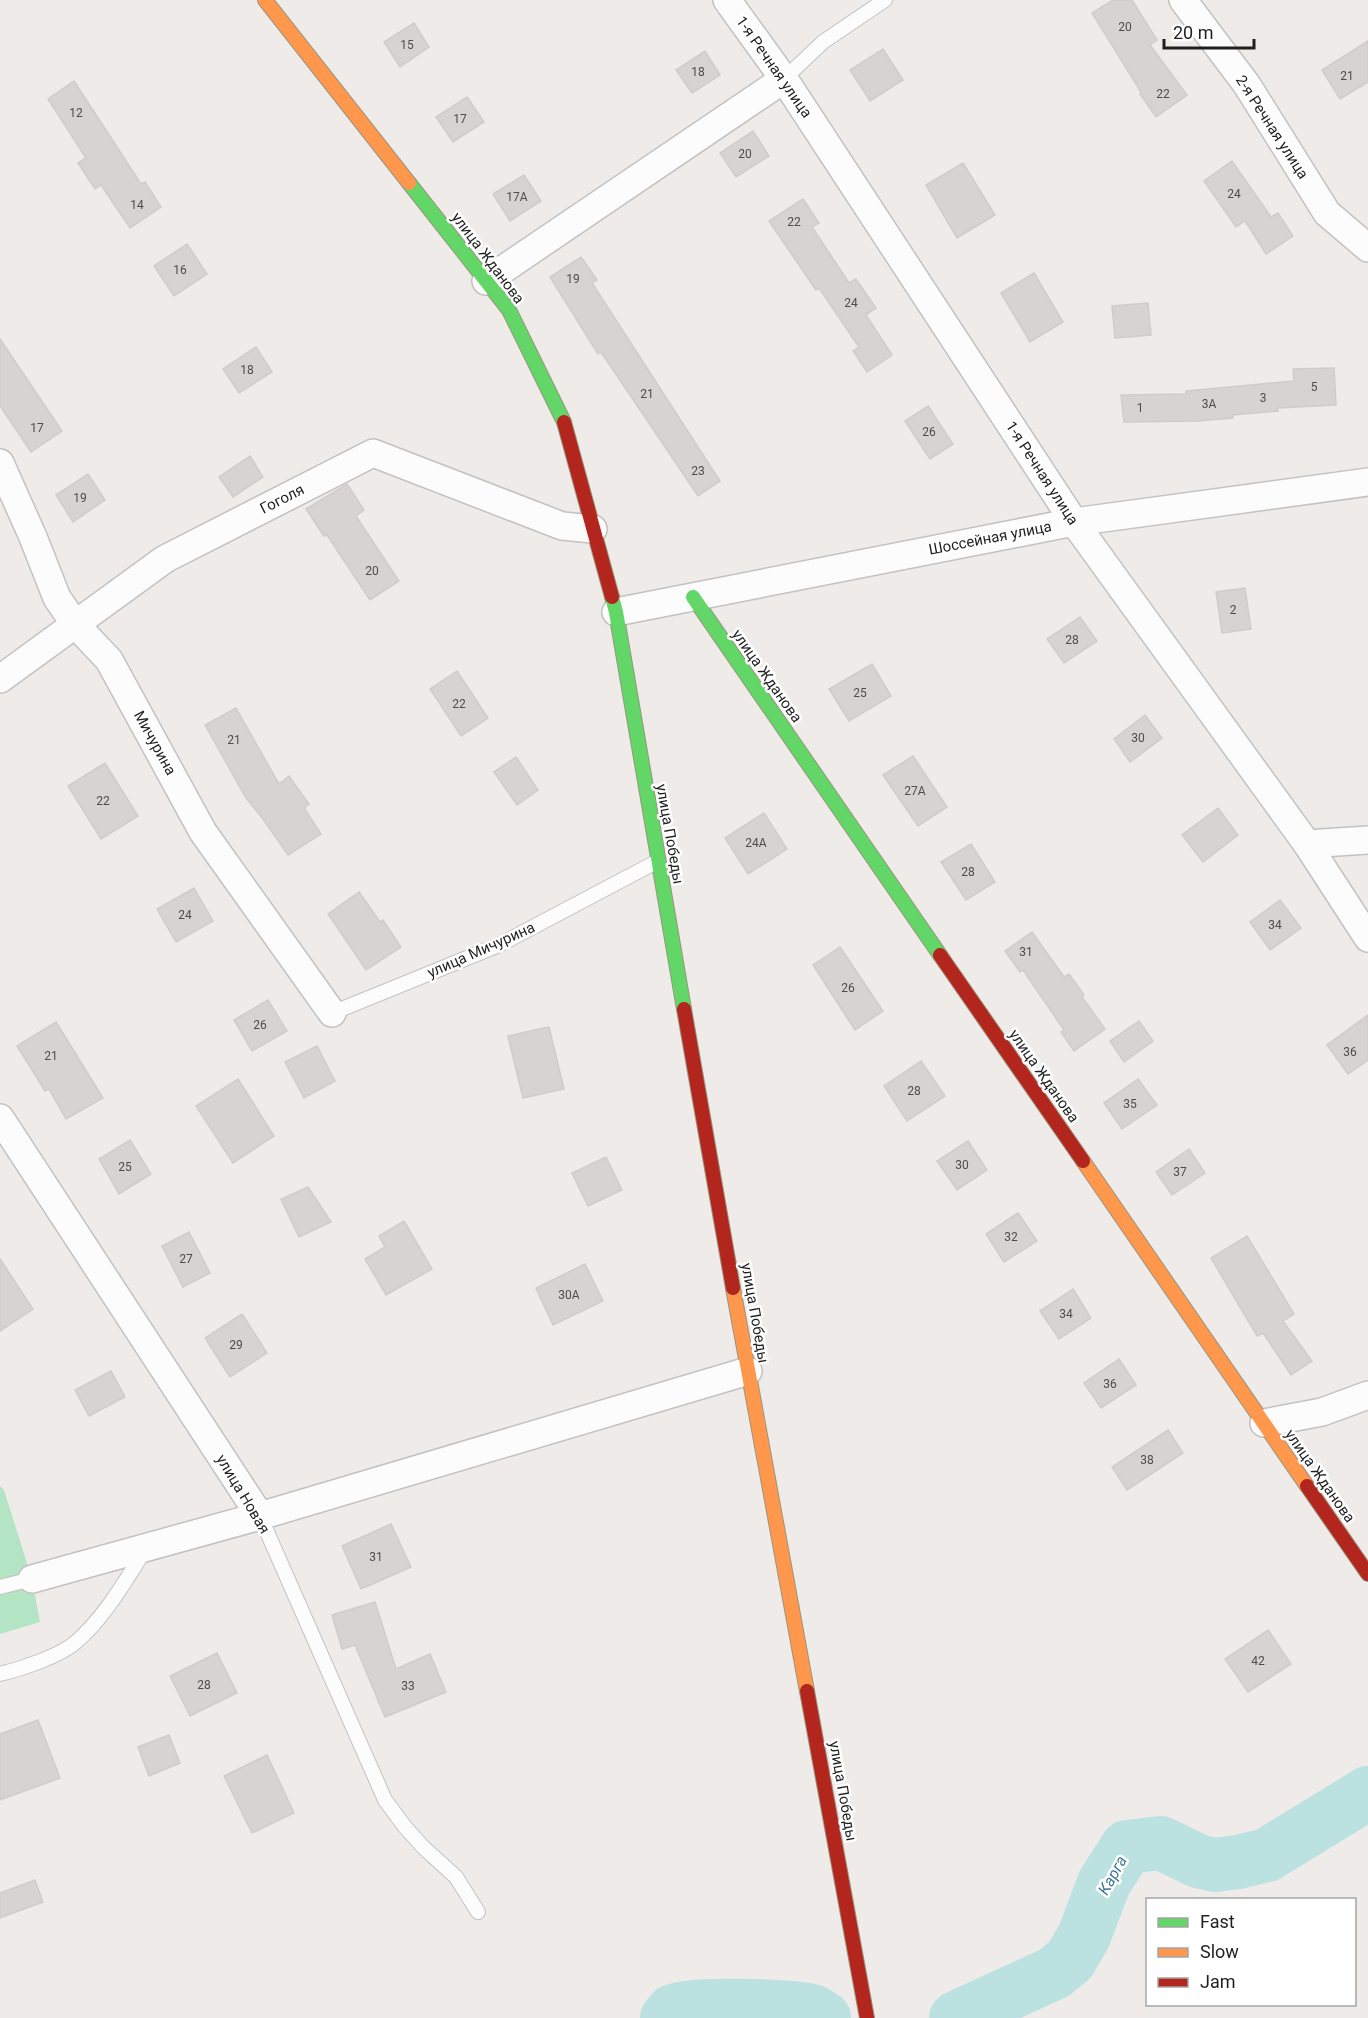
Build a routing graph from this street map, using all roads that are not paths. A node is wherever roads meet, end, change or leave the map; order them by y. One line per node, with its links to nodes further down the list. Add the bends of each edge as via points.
1 (265, 0): 7 (street, улица Жданова)
2 (727, 0): 5 (street, 1-я Речная улица)
3 (885, 0): 5 (lane, via 823,42)
4 (1183, 0): 6 (street, 2-я Речная улица, via 1247,85 1327,213)
5 (784, 79): 7 (street); 10 (street, 1-я Речная улица)
6 (1368, 248)
7 (486, 281): 11 (street, улица Жданова, via 509,310 563,420)
8 (0, 463): 14 (street, Мичурина, via 57,598)
9 (1368, 482): 10 (street, Шоссейная улица)
10 (1074, 522): 12 (street, Шоссейная улица); 17 (street, 1-я Речная улица)
11 (593, 529): 13 (street, улица Жданова); 14 (street, Гоголя, via 562,526 373,453 165,559)
12 (693, 597): 13 (street, Шоссейная улица); 24 (street, улица Жданова)
13 (615, 612): 18 (street, улица Победы)
14 (75, 624): 15 (street, Гоголя); 20 (street, Мичурина, via 109,660 203,832)
15 (0, 679)
16 (1368, 840): 17 (street)
17 (1307, 844): 19 (street, 1-я Речная улица)
18 (658, 861): 20 (lane, улица Мичурина, via 499,945); 22 (street, улица Победы)
19 (1368, 938)
20 (332, 1013)
21 (0, 1118): 25 (street, улица Новая)
22 (748, 1371): 25 (street); 32 (street, улица Победы)
23 (1368, 1395): 24 (street, via 1322,1412)
24 (1264, 1423): 27 (street, улица Жданова)
25 (260, 1516): 26 (street); 31 (lane, улица Новая, via 385,1800 424,1848 456,1877)
26 (148, 1546): 28 (street); 30 (lane, via 113,1598 75,1643 23,1668)
27 (1368, 1574)
28 (32, 1579): 29 (lane)
29 (1, 1585)
30 (0, 1674)
31 (478, 1912)
32 (867, 2018)

